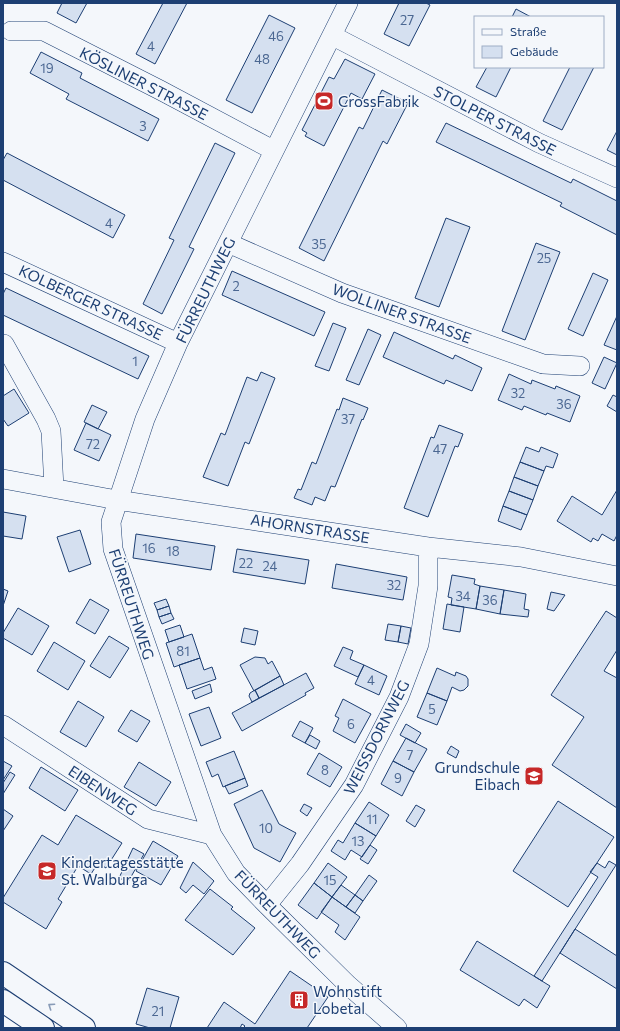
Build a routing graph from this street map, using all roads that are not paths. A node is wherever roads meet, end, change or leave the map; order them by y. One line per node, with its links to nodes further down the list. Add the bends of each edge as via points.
1 (348, 3): 3 (street, FÜRREUTHWEG)
2 (11, 31): 4 (street, KÖSLINER STRASSE, via 44,31)
3 (333, 36): 4 (street, FÜRREUTHWEG); 5 (street, STOLPER STRASSE, via 539,143)
4 (274, 150): 6 (street, FÜRREUTHWEG)
5 (617, 178)
6 (228, 243): 8 (street, FÜRREUTHWEG); 10 (street, WOLLINER STRASSE, via 342,293 543,364)
7 (3, 262): 8 (street, KOLBERGER STRASSE)
8 (178, 343): 13 (street, FÜRREUTHWEG, via 145,419)
9 (4, 344): 12 (street, via 51,431)
10 (580, 366)
11 (3, 479): 12 (street, AHORNSTRASSE)
12 (54, 488): 13 (street, AHORNSTRASSE)
13 (117, 500): 14 (street, AHORNSTRASSE); 17 (street, FÜRREUTHWEG, via 111,522 113,549)
14 (428, 547): 15 (street, AHORNSTRASSE, via 520,557); 18 (street, WEISSDORNWEG, via 428,586 419,644 399,697 354,785 300,864)
15 (617, 576)
16 (3, 725): 17 (street, EIBENWEG, via 148,819)
17 (212, 835): 18 (street, FÜRREUTHWEG, via 236,872)
18 (267, 905): 23 (street, FÜRREUTHWEG, via 348,985)
19 (3, 973): 22 (main road, one-way to 19)
20 (3, 1001): 21 (main road)
21 (44, 1028)
22 (84, 1028)
23 (397, 1028)

